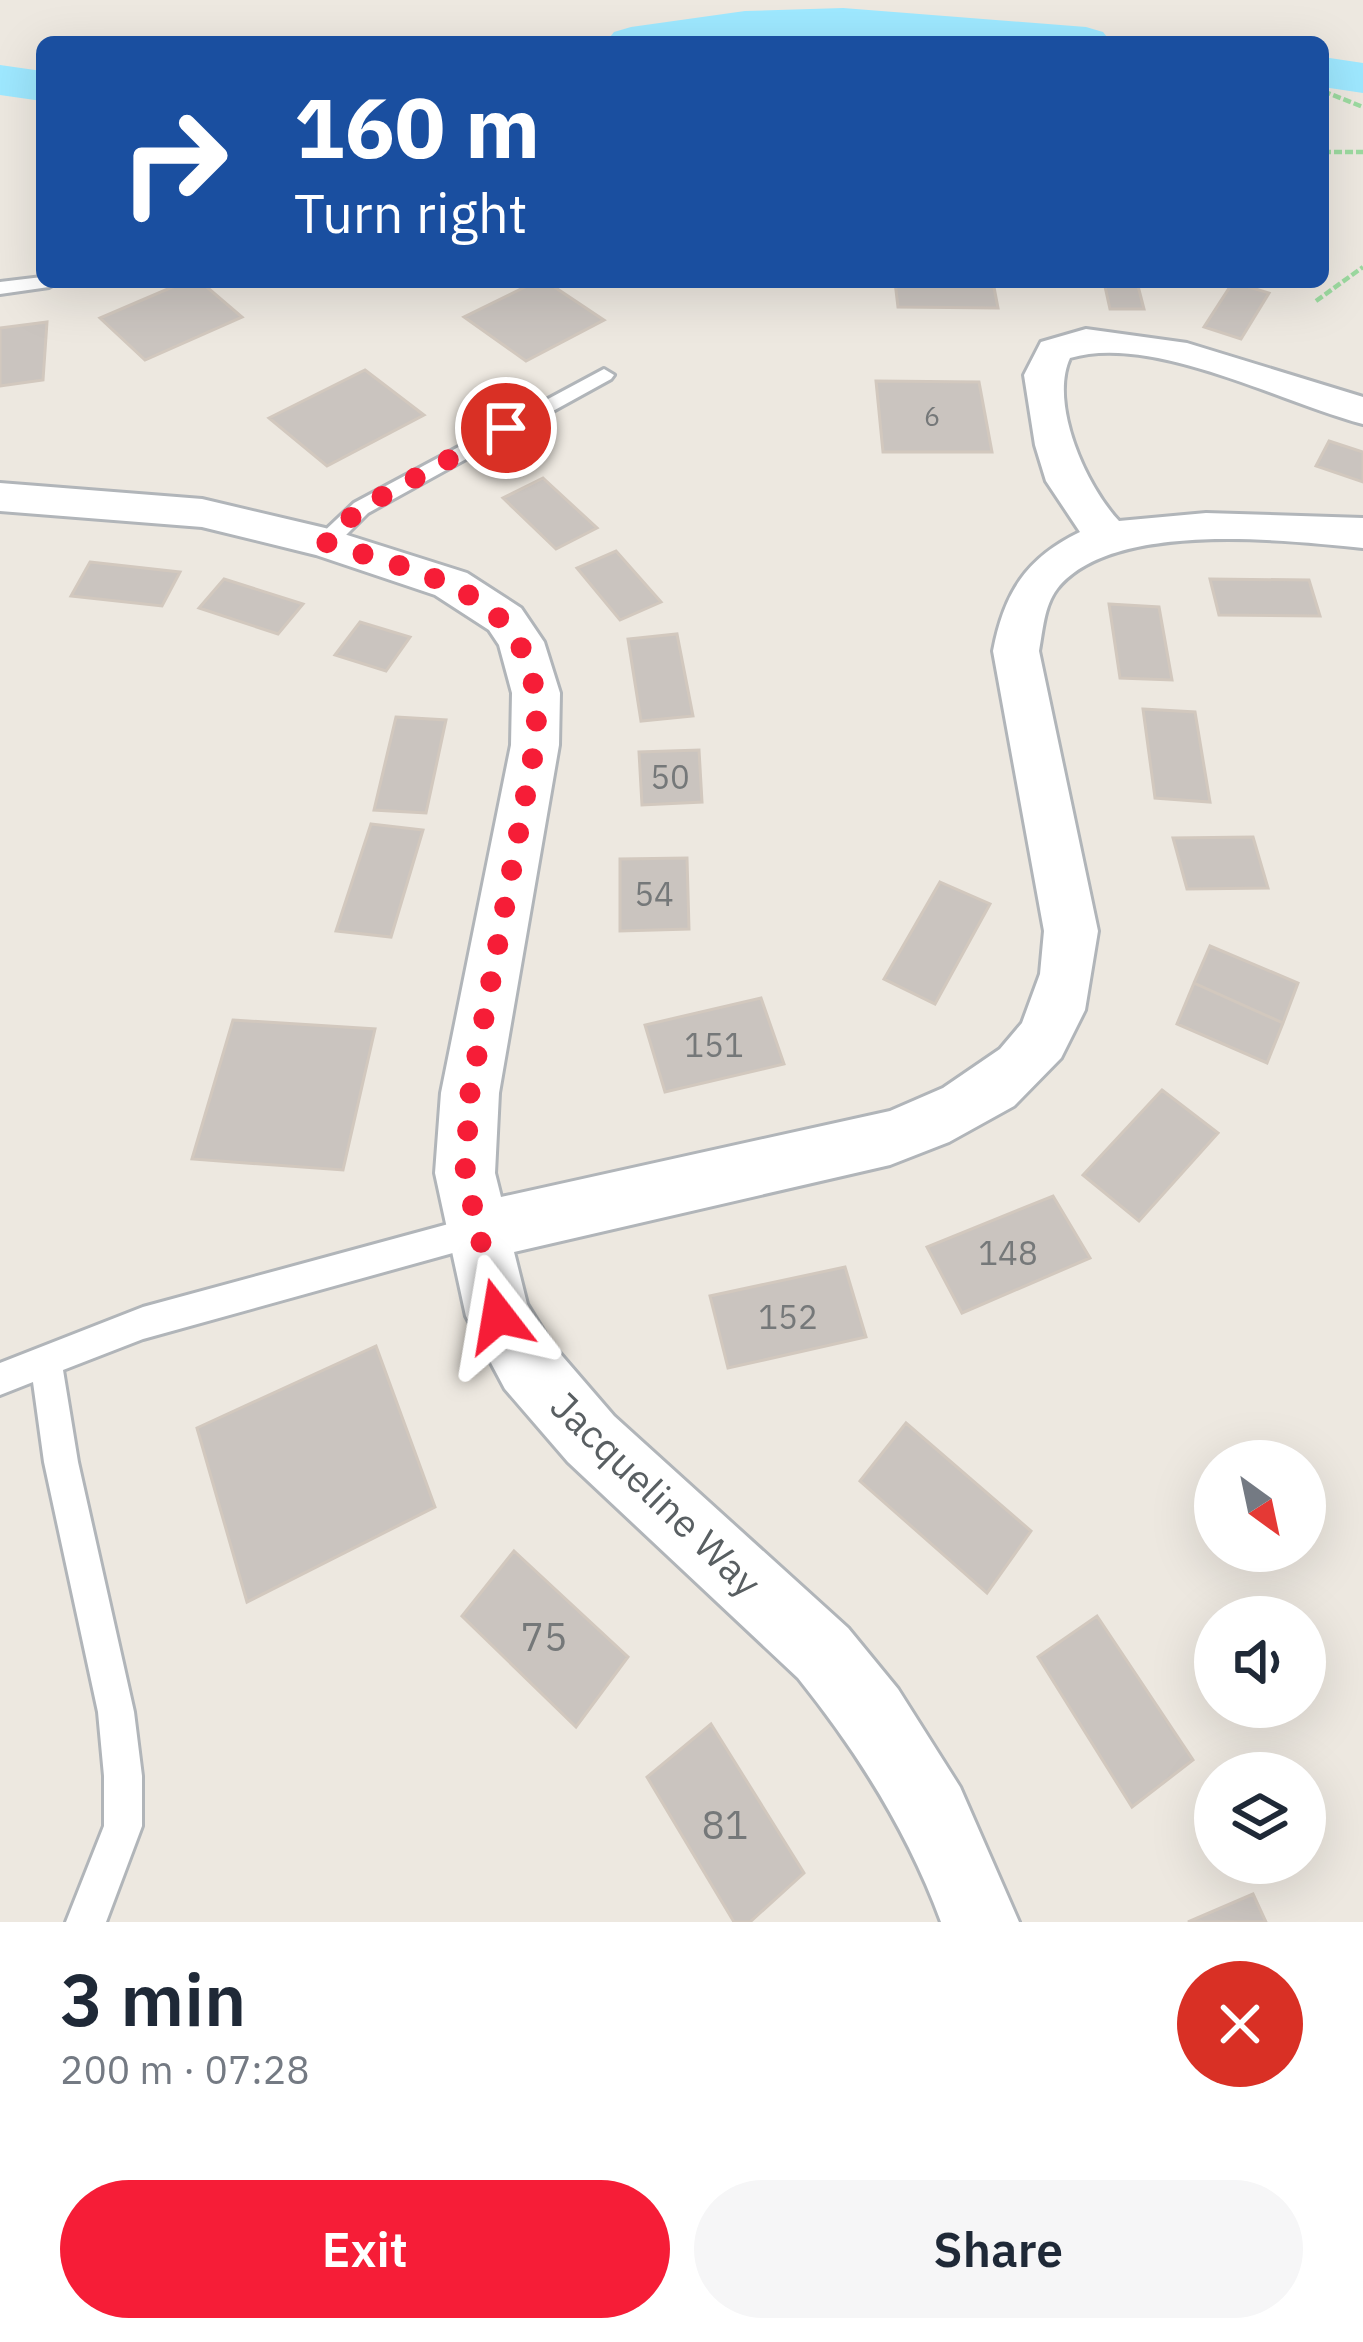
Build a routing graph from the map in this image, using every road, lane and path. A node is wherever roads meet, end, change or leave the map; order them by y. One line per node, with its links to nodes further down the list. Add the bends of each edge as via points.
1 (1329, 93): 2 (path)
2 (1363, 106)
3 (1329, 152): 4 (path)
4 (1363, 152)
5 (1363, 267): 8 (path)
6 (36, 284): 7 (lane)
7 (0, 288)
8 (1316, 301)
9 (604, 375): 14 (lane, via 361,508)
10 (1363, 411): 13 (street, via 1163,347 1089,341 1054,351 1043,375 1060,468 1075,502)
11 (0, 497): 14 (street, Jacqueline Way, via 202,513)
12 (1363, 533): 13 (street, via 1187,526)
13 (1110, 538): 15 (street, via 1057,561 1028,595 1018,626 1016,651 1071,931 1064,1000 1030,1058 969,1105 890,1138)
14 (325, 542): 15 (street, Jacqueline Way, via 480,600 505,619 530,666 535,745 470,1093 465,1173)
15 (478, 1232): 16 (lane, via 143,1323); 19 (street, Jacqueline Way, via 498,1316 528,1366 591,1439 855,1691 936,1812)
16 (45, 1358): 17 (lane); 18 (lane, via 123,1776 123,1826)
17 (0, 1379)
18 (86, 1922)
19 (980, 1922)

